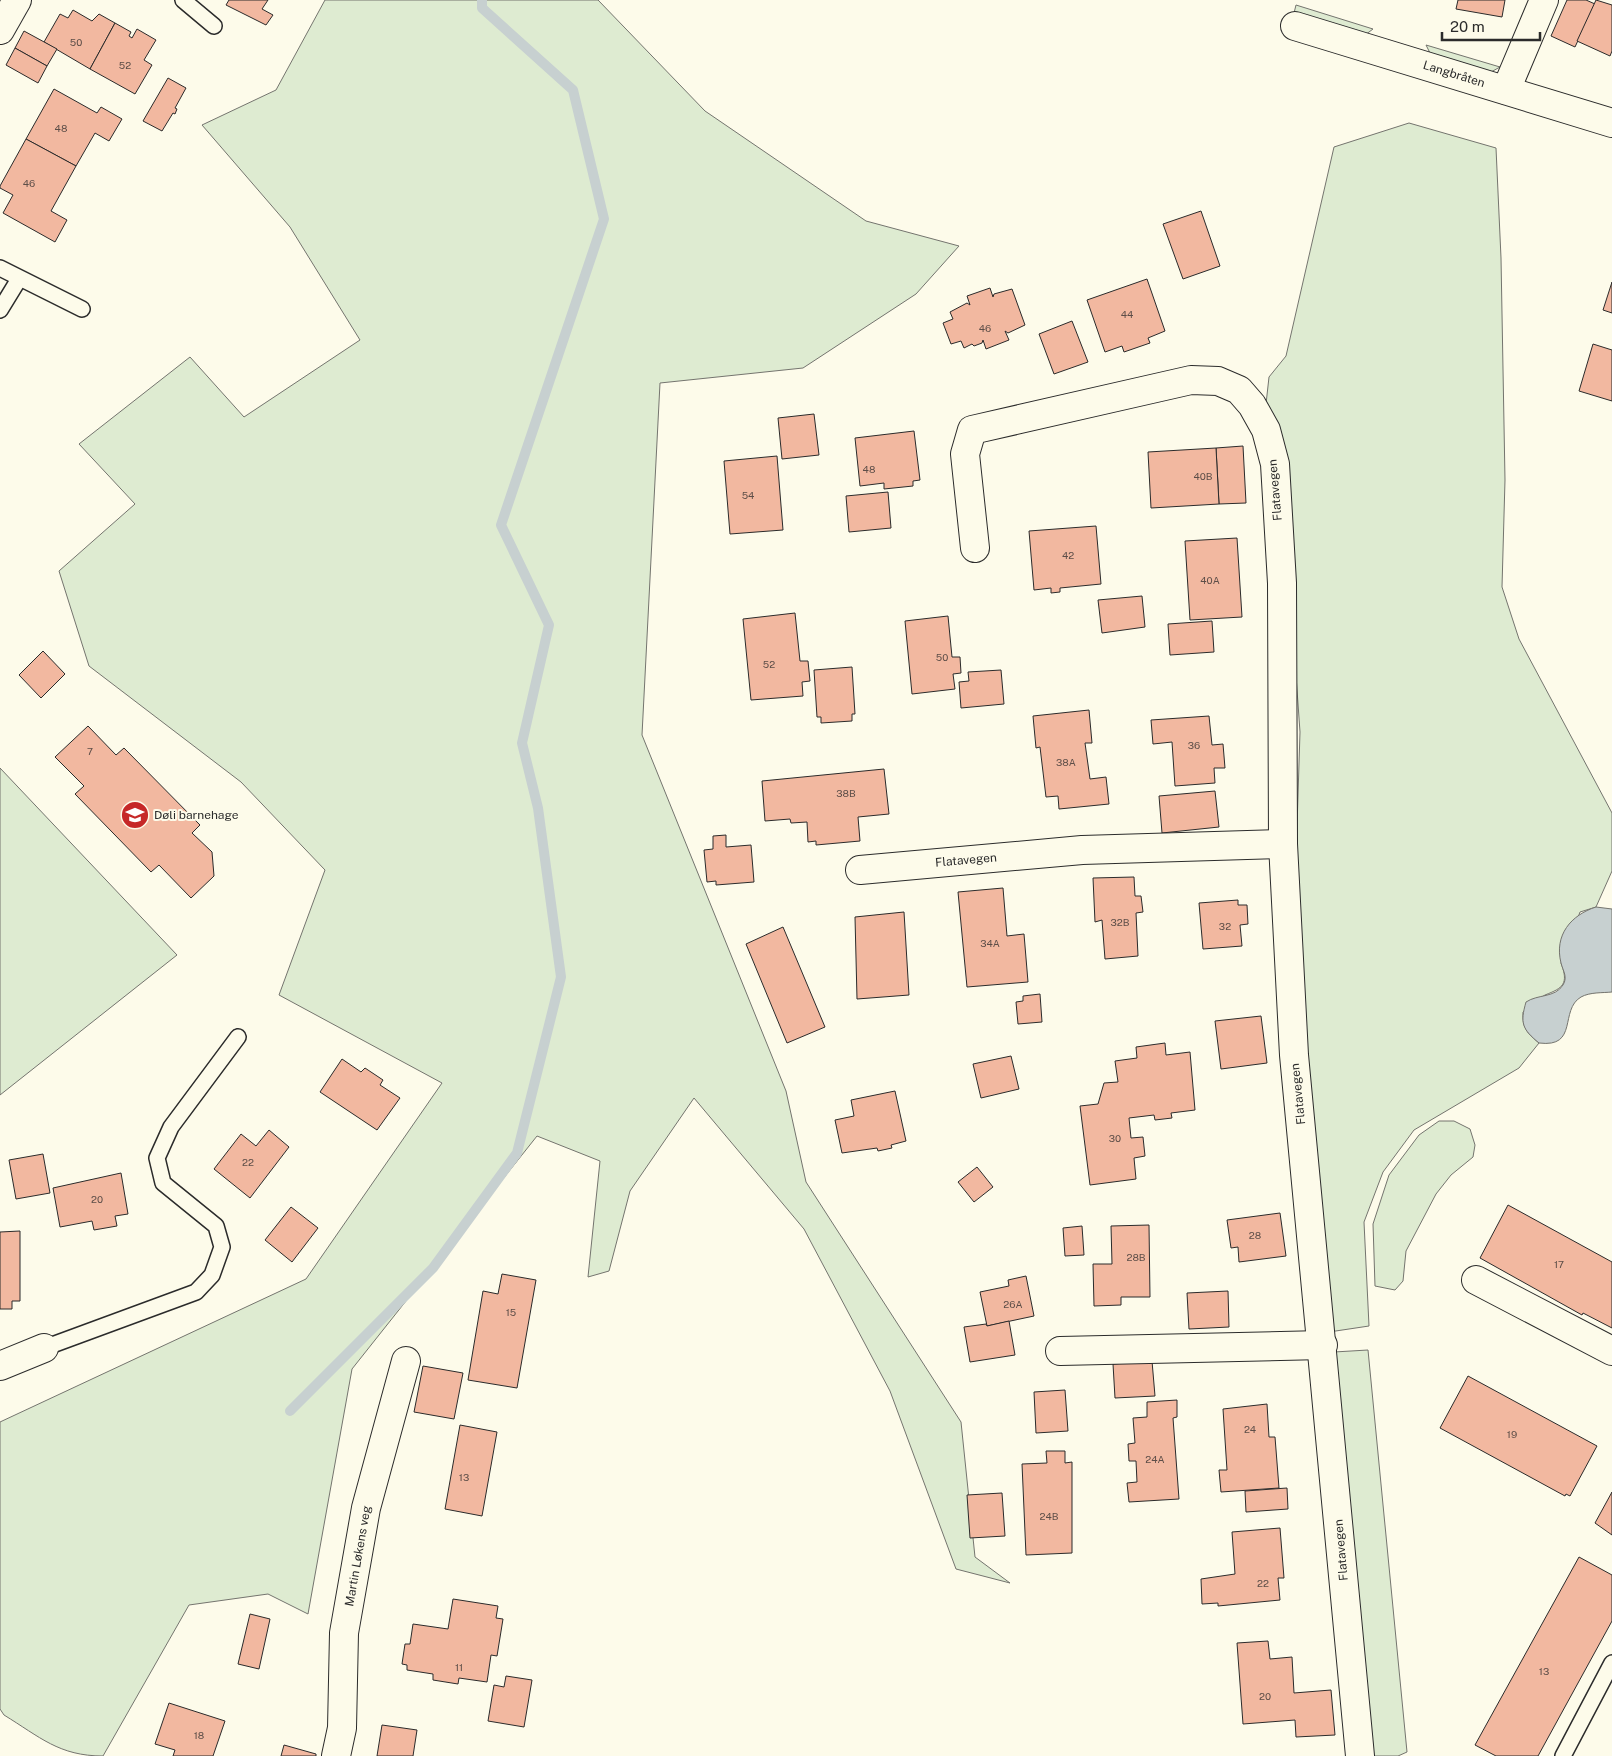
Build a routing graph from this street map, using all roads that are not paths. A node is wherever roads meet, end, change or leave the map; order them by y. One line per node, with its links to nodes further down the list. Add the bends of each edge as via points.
1 (17, 0): 6 (street)
2 (183, 0): 4 (lane)
3 (1544, 0): 7 (street)
4 (214, 26)
5 (1296, 26): 7 (street, Langbråten)
6 (0, 30)
7 (1506, 90): 8 (street, Langbråten)
8 (1612, 123)
9 (0, 268): 10 (lane)
10 (19, 278): 11 (lane); 12 (lane)
11 (82, 309)
12 (0, 310)
13 (975, 548): 14 (street, Flatavegen, via 965,454 972,430 1192,380 1218,381 1240,390 1266,430 1274,464 1282,583)
14 (1283, 844): 15 (street, Flatavegen, via 1082,850); 18 (street, Flatavegen, via 1294,1054)
15 (860, 870)
16 (238, 1037): 19 (lane, via 171,1127 157,1158 162,1183 216,1226 222,1247 212,1276 196,1292)
17 (1476, 1280): 21 (street)
18 (1323, 1345): 20 (street); 26 (street, Flatavegen)
19 (44, 1348): 23 (street)
20 (1060, 1351)
21 (1612, 1351)
22 (406, 1361): 25 (street, Martin Løkens veg, via 366,1508 344,1633 342,1728)
23 (0, 1366)
24 (1612, 1662): 27 (lane)
25 (336, 1756)
26 (1360, 1756)
27 (1563, 1756)

